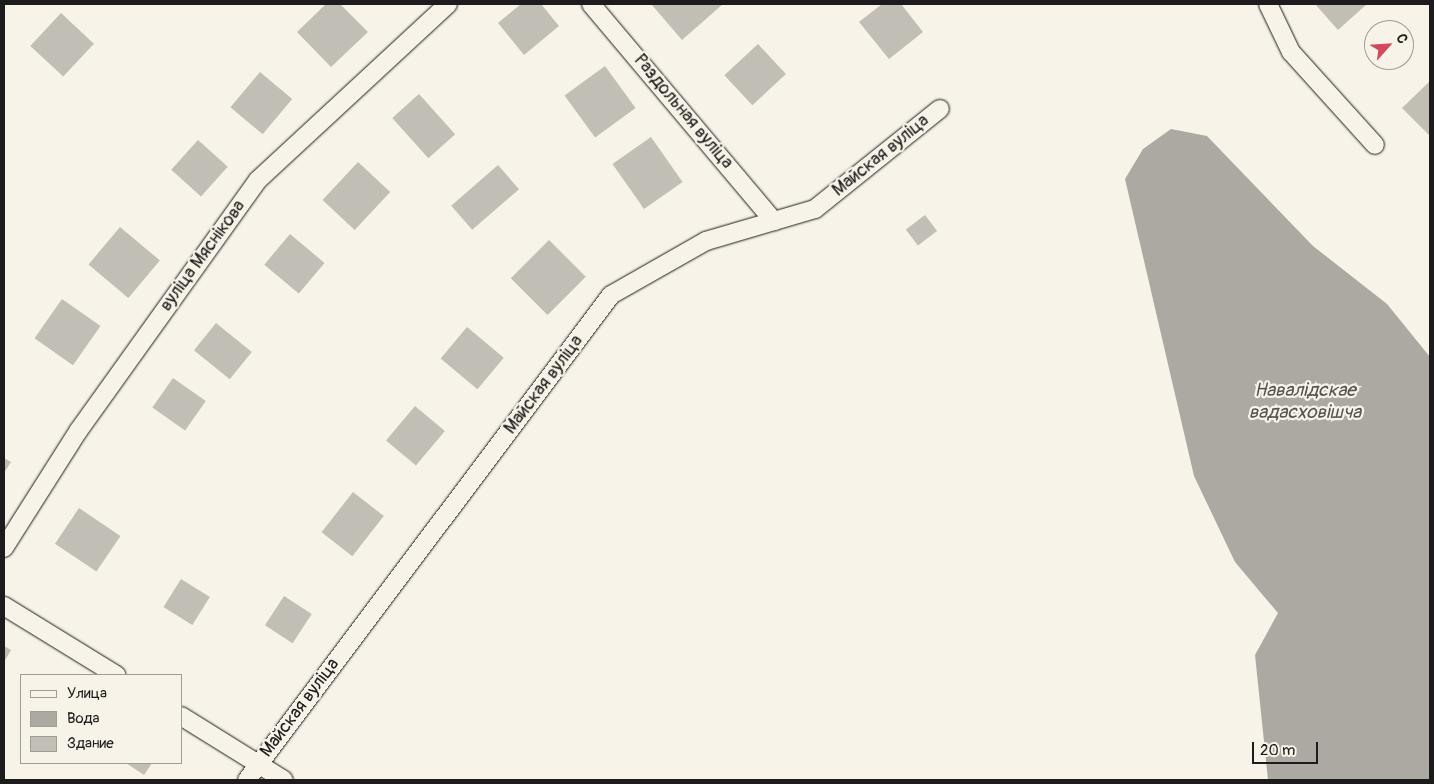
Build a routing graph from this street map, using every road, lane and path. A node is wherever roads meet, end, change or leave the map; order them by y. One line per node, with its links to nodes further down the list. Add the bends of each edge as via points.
1 (448, 4): 7 (street, вуліца Мяснікова, via 258,180 79,430)
2 (591, 4): 6 (street, Раздольная вуліца)
3 (1268, 4): 5 (street, via 1291,52)
4 (940, 109): 6 (street, Майская вуліца, via 815,209)
5 (1374, 146)
6 (774, 221): 11 (street, Майская вуліца, via 706,241 611,296)
7 (4, 548)
8 (4, 606): 9 (street)
9 (114, 674)
10 (182, 717): 11 (street)
11 (258, 763): 12 (street, Майская вуліца); 13 (street)
12 (247, 780)
13 (284, 780)

